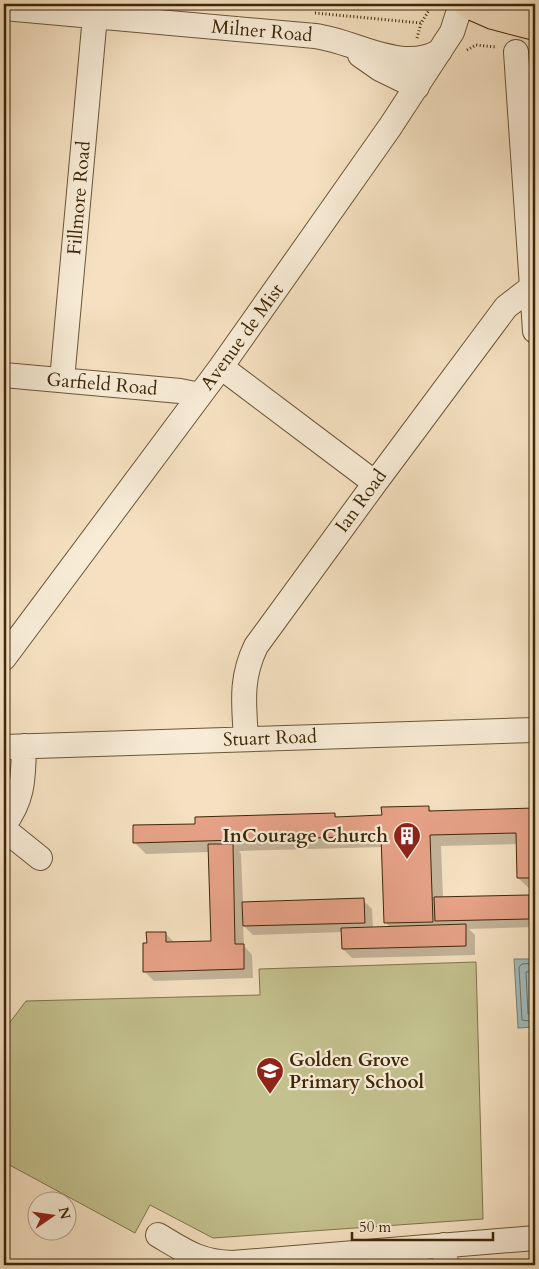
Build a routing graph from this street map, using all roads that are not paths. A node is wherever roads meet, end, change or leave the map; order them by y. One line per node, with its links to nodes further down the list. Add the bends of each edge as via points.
1 (462, 4): 7 (street, Avenue de Mist, via 452,32)
2 (468, 4): 5 (main road, via 493,15)
3 (4, 8): 4 (street, Milner Road)
4 (88, 10): 6 (street, Milner Road); 14 (street, Fillmore Road)
5 (535, 26)
6 (341, 41): 7 (street, Milner Road, via 413,60); 9 (street, Milner Road, via 380,69)
7 (440, 51): 9 (street, Avenue de Mist)
8 (516, 52): 10 (street)
9 (417, 87): 12 (street, Avenue de Mist)
10 (532, 287): 11 (street); 16 (street, Ian Road, via 506,308)
11 (535, 331)
12 (221, 367): 15 (street, Avenue de Mist); 16 (street)
13 (4, 375): 14 (street, Garfield Road)
14 (62, 380): 15 (street, Garfield Road)
15 (200, 395): 17 (street, Avenue de Mist)
16 (374, 482): 19 (street, Ian Road, via 256,646 247,664 243,681)
17 (4, 658)
18 (535, 730): 19 (street, Stuart Road)
19 (246, 739): 20 (street, Stuart Road)
20 (14, 746): 21 (street, via 24,779 20,799)
21 (4, 825)
22 (4, 829): 23 (street)
23 (40, 858)
24 (158, 1234): 26 (street, via 212,1263)
25 (535, 1238): 26 (street)
26 (445, 1255)

